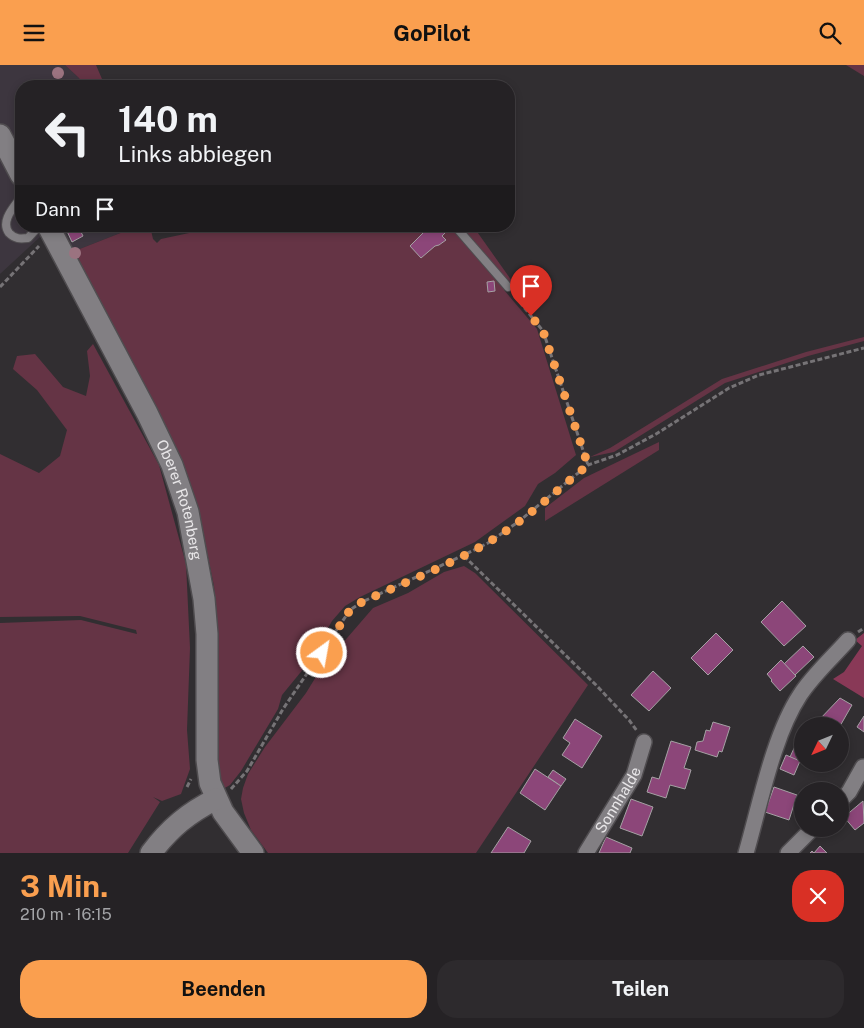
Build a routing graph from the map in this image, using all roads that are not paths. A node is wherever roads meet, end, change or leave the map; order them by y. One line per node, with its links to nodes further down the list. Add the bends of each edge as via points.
1 (9, 141): 2 (street)
2 (15, 158)
3 (15, 206): 4 (lane, via 5,223 6,229 13,237 22,239)
4 (34, 232)
5 (460, 232): 7 (lane)
6 (44, 235): 12 (street, Oberer Rotenberg, via 147,413 172,465 188,512 204,599 207,760)
7 (508, 287)
8 (848, 640): 17 (street, via 790,711)
9 (644, 742): 16 (street, Sonnhalde, via 634,775)
10 (863, 767): 11 (street)
11 (849, 793)
12 (216, 799): 14 (street, via 174,826); 15 (street, Oberer Rotenberg, via 232,827)
13 (804, 837): 18 (street)
14 (151, 853)
15 (253, 853)
16 (586, 853)
17 (746, 853)
18 (788, 853)

